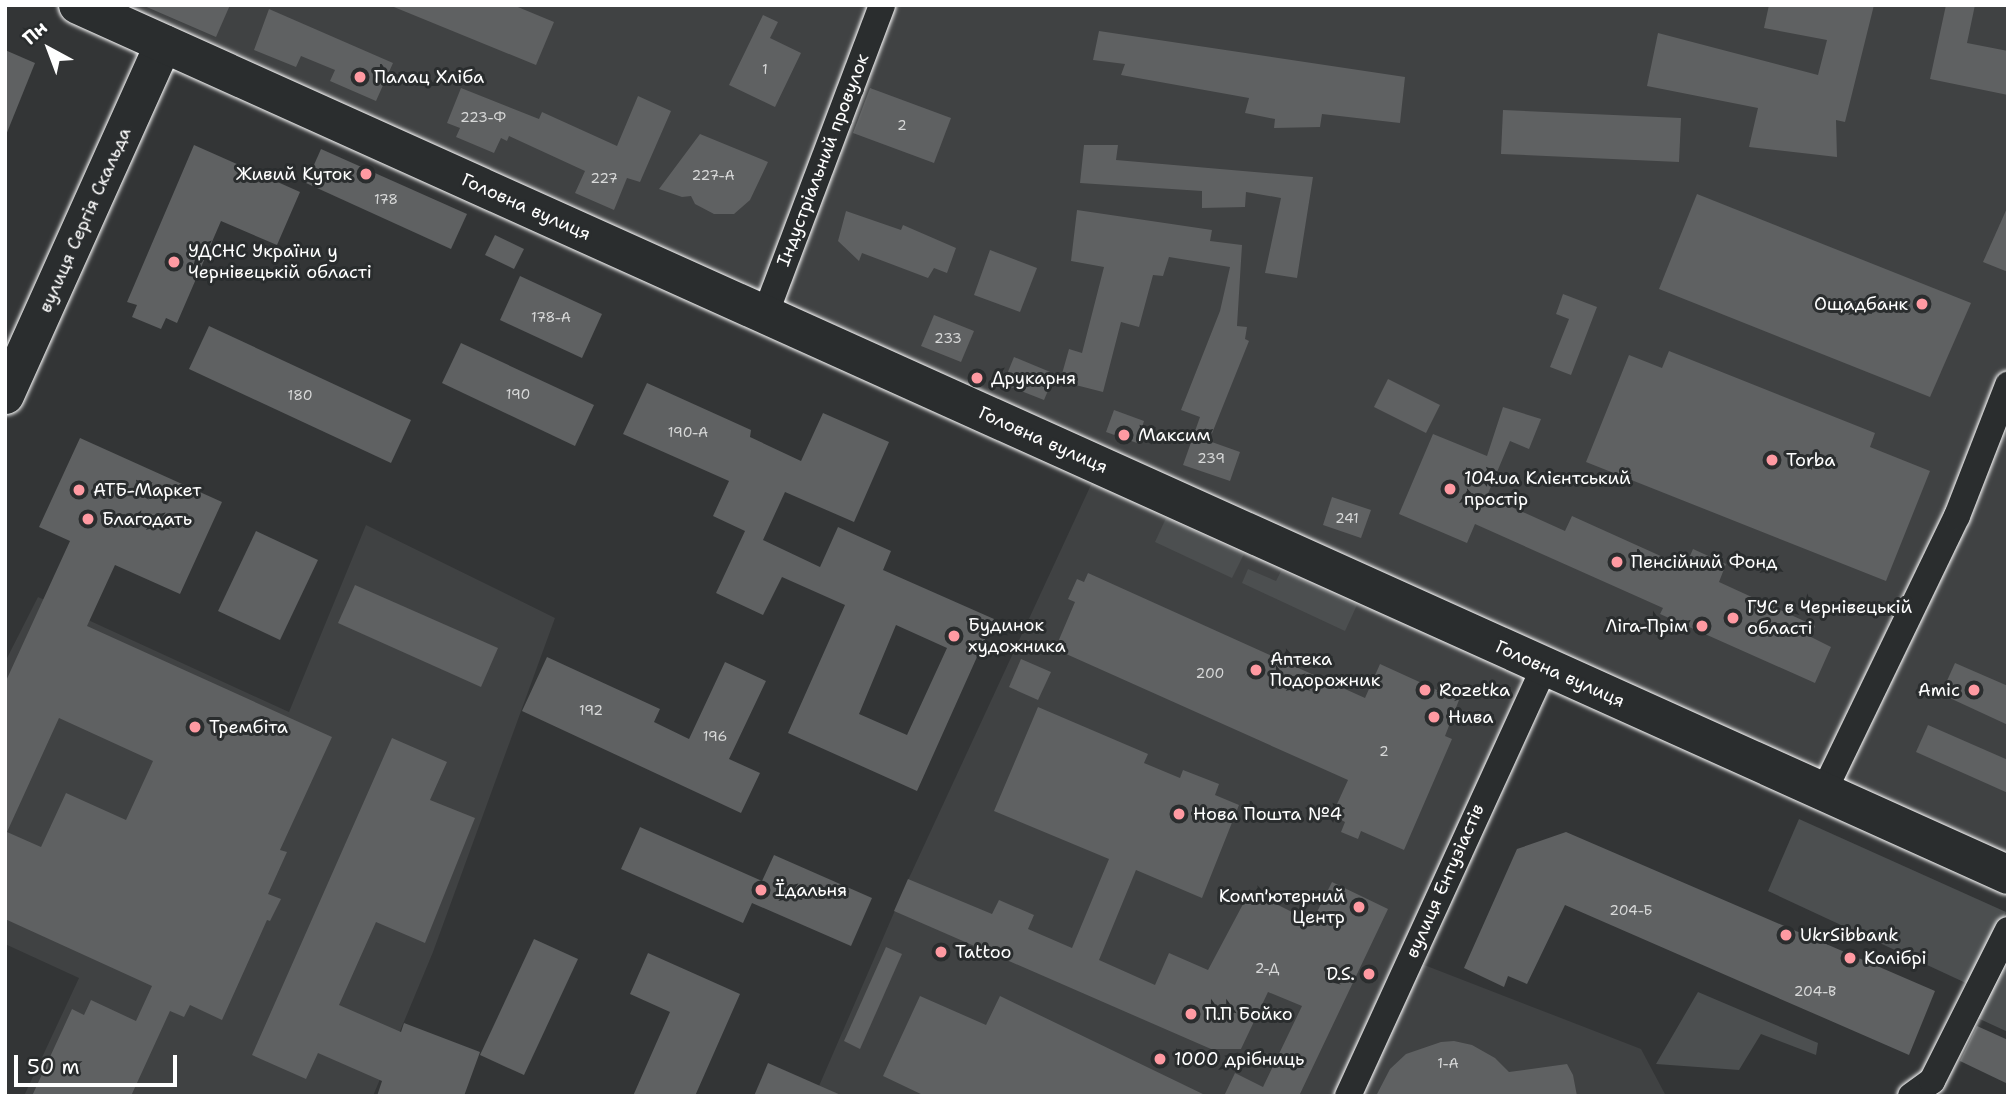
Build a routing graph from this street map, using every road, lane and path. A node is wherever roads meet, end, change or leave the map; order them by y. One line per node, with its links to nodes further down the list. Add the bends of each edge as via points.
1 (78, 5): 3 (main road, Головна вулиця)
2 (882, 5): 4 (street, Індустріальний провулок)
3 (163, 43): 4 (main road, Головна вулиця); 6 (main road, вулиця Сергія Скальда)
4 (765, 315): 7 (main road, Головна вулиця)
5 (2008, 385): 8 (street, via 1957,516)
6 (5, 395)
7 (1544, 667): 8 (main road, Головна вулиця); 11 (street, вулиця Ентузіастів)
8 (1824, 791): 9 (main road, Головна вулиця)
9 (2008, 875)
10 (2008, 930): 12 (street, via 1932,1081)
11 (1348, 1096)
12 (1911, 1096)

